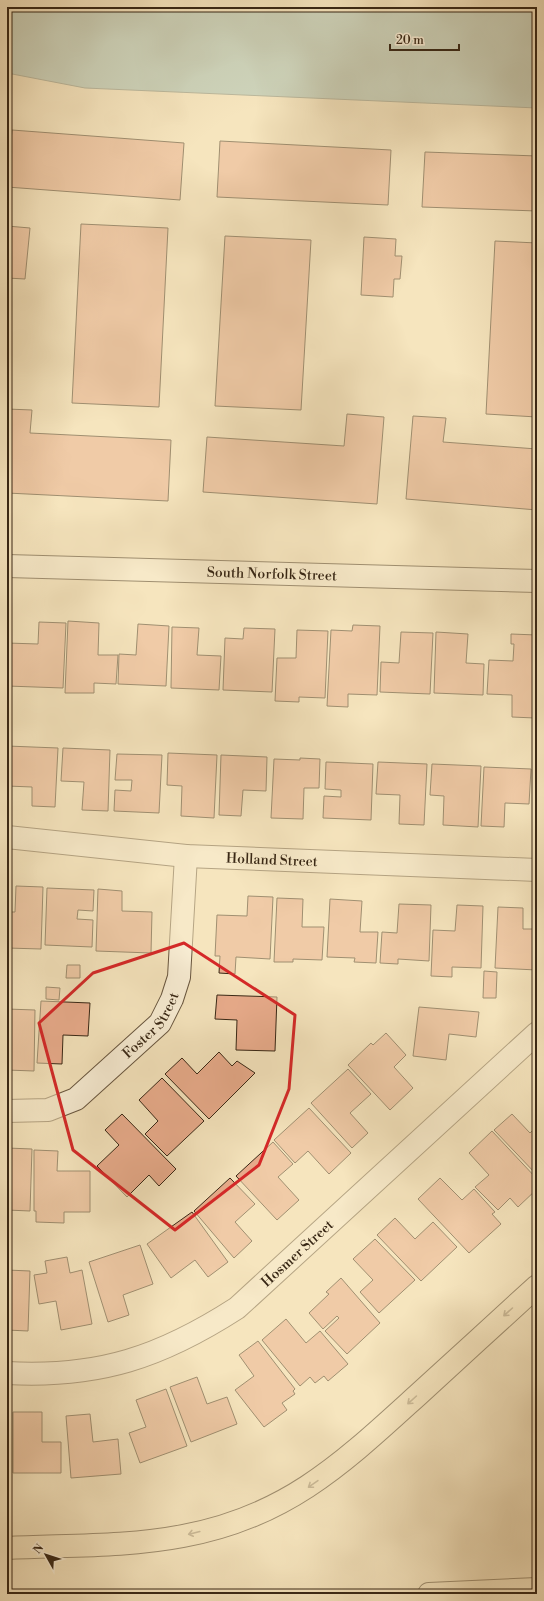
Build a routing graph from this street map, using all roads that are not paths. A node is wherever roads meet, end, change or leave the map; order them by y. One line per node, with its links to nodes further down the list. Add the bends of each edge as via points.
1 (7, 566): 2 (street, South Norfolk Street)
2 (537, 581)
3 (7, 837): 4 (street, Holland Street)
4 (186, 856): 5 (street, Holland Street); 7 (street, Foster Street, via 179,977 172,1000 160,1022 76,1099 48,1110)
5 (537, 870)
6 (537, 1033): 9 (street, Hosmer Street, via 237,1308 203,1330 139,1358 109,1366 34,1375)
7 (7, 1111)
8 (537, 1286): 10 (highway, one-way to 10, via 361,1447 306,1489 275,1506 246,1518 184,1536 120,1543)
9 (7, 1373)
10 (7, 1548)
11 (537, 1589): 12 (highway)
12 (429, 1594)

